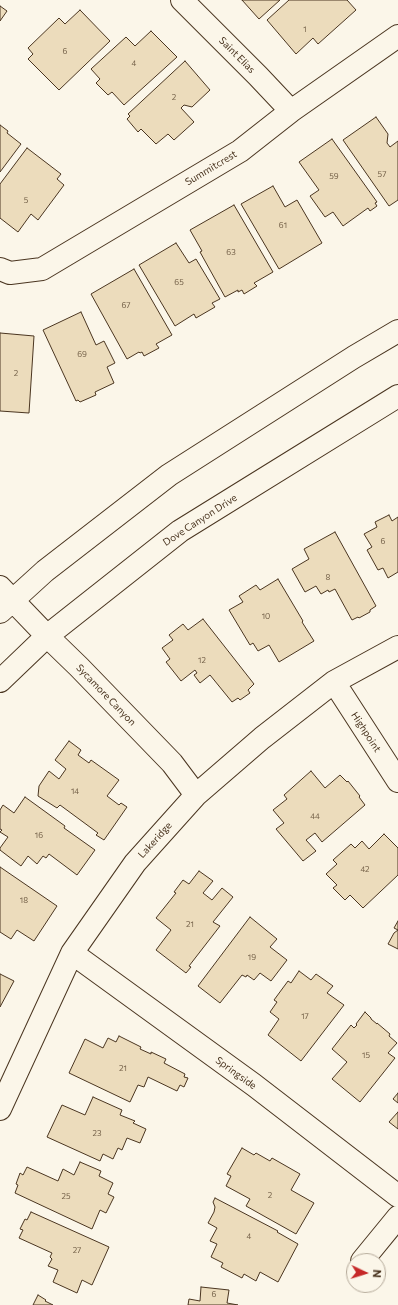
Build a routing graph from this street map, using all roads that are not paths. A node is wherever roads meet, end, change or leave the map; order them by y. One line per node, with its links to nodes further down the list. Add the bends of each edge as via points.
1 (182, 0): 3 (street, Saint Elias)
2 (398, 36): 3 (street, Summitcrest)
3 (291, 111): 4 (street, Summitcrest, via 240,151 42,269)
4 (5, 271)
5 (398, 331): 7 (street, via 169,475)
6 (398, 396): 8 (street, Dove Canyon Drive, via 180,531)
7 (4, 600): 8 (street, Sycamore Canyon)
8 (46, 636): 10 (street, Dove Canyon Drive); 13 (street, Sycamore Canyon, via 172,763)
9 (398, 647): 11 (street, Lakeridge)
10 (0, 681)
11 (334, 682): 12 (street, Highpoint); 13 (street, Lakeridge)
12 (398, 781)
13 (196, 794): 14 (street, Lakeridge, via 135,862)
14 (72, 953): 15 (street, Lakeridge); 16 (street, Springside, via 254,1085)
15 (0, 1108)
16 (398, 1196)
17 (398, 1217): 18 (street)
18 (369, 1253)

